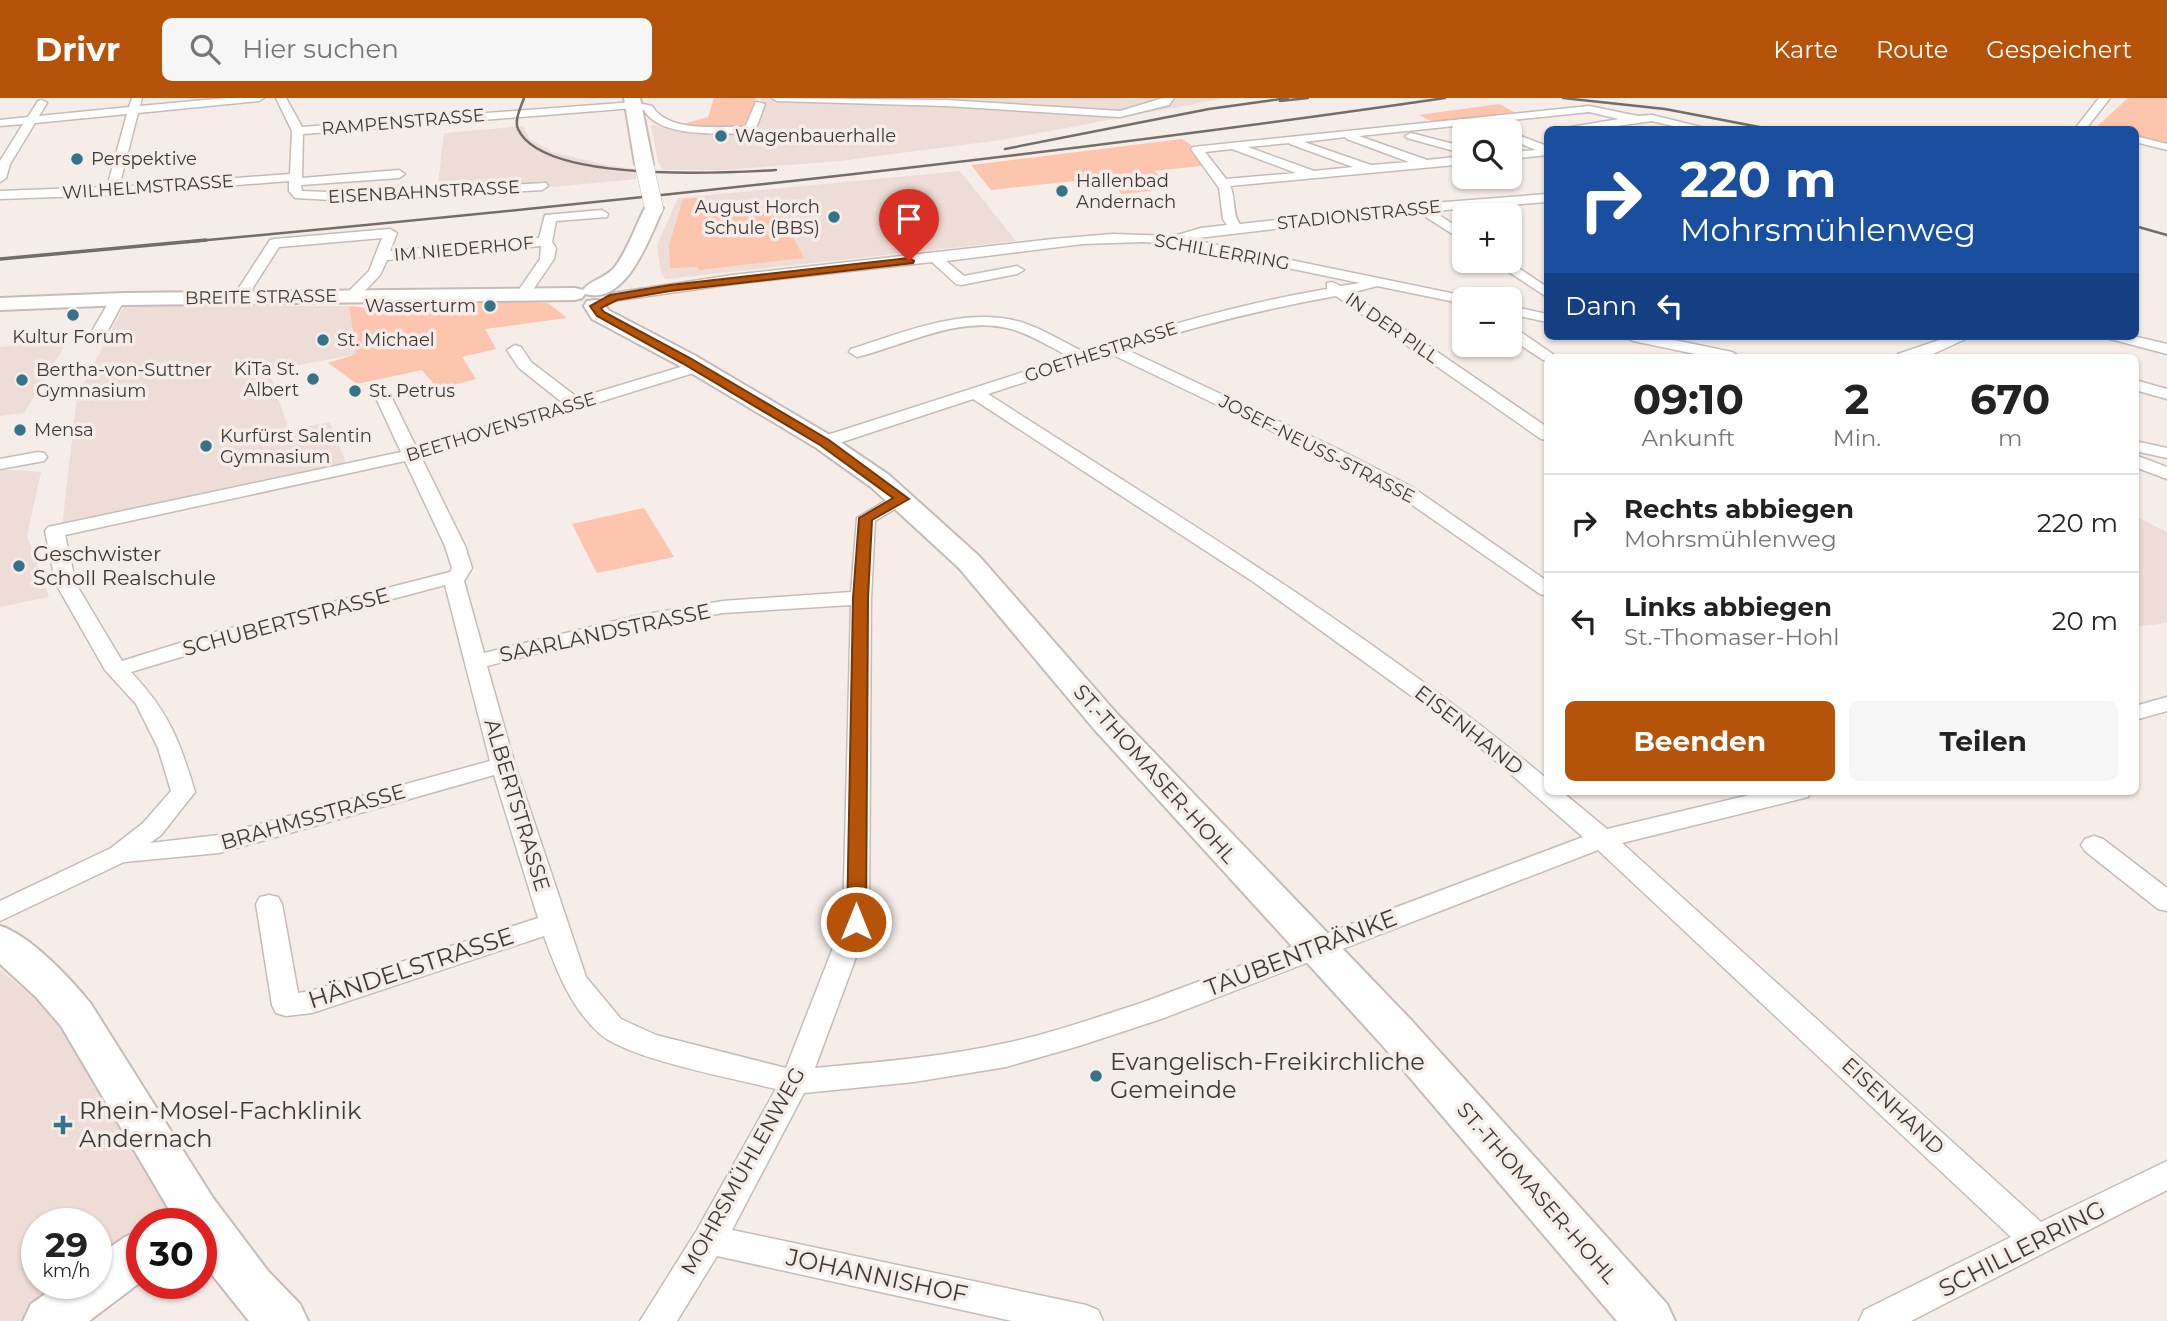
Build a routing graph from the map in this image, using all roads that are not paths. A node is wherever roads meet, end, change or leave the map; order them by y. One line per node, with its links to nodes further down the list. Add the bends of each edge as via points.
1 (259, 98): 9 (street)
2 (281, 98): 18 (street)
3 (1169, 98): 5 (street, via 1165,103 1120,114)
4 (2105, 98): 17 (street)
5 (780, 99): 6 (street)
6 (762, 101): 19 (street)
7 (633, 102): 18 (street, RAMPENSTRASSE); 19 (street, via 675,127); 55 (street, bridge, via 654,208)
8 (42, 103): 11 (street)
9 (135, 104): 11 (street); 42 (street)
10 (1488, 119): 12 (street, via 1589,109)
11 (32, 120): 13 (street); 38 (street)
12 (1639, 120): 15 (street); 16 (street, via 1653,118)
13 (0, 123)
14 (1452, 123): 21 (street)
15 (1590, 126)
16 (1690, 126)
17 (2083, 126)
18 (298, 131): 39 (street)
19 (749, 131)
20 (1535, 132): 22 (street)
21 (1342, 134): 24 (street); 34 (street)
22 (1522, 134)
23 (1411, 136): 28 (street)
24 (1286, 140): 27 (street); 35 (street)
25 (1522, 140): 30 (street)
26 (2139, 140): 29 (street)
27 (1233, 145): 37 (street); 40 (street, via 1197,149)
28 (1452, 147)
29 (2167, 147)
30 (1544, 149)
31 (1544, 150): 32 (street)
32 (1522, 154)
33 (1452, 161): 34 (street)
34 (1426, 164): 35 (street)
35 (1370, 170): 37 (street)
36 (399, 174): 39 (street, WILHELMSTRASSE)
37 (1316, 176): 40 (street)
38 (0, 178)
39 (295, 180): 41 (street, EISENBAHNSTRASSE, via 295,191 306,197); 42 (street, WILHELMSTRASSE)
40 (1225, 183): 47 (street, via 1231,203 1229,219)
41 (542, 186)
42 (112, 191): 43 (street, WILHELMSTRASSE)
43 (0, 195)
44 (1544, 198): 45 (street, STADIONSTRASSE)
45 (1420, 208): 47 (street, STADIONSTRASSE); 48 (street)
46 (602, 214): 50 (street, IM NIEDERHOF, via 550,218)
47 (1237, 228): 49 (street, STADIONSTRASSE)
48 (1452, 229)
49 (1172, 240): 52 (street, SCHILLERRING, via 1125,238); 53 (street, SCHILLERRING)
50 (545, 242): 51 (street, IM NIEDERHOF); 62 (street, IM NIEDERHOF, via 547,260)
51 (383, 256): 63 (street, IM NIEDERHOF); 65 (street, IM NIEDERHOF, via 390,233 275,243)
52 (934, 258): 54 (street, via 961,281); 58 (street, SCHILLERRING)
53 (1307, 268): 57 (street, SCHILLERRING); 60 (street, IN DER PILL)
54 (1017, 271)
55 (624, 272): 59 (street, SCHILLERRING); 64 (street, via 619,285)
56 (1517, 273): 61 (street)
57 (1384, 283): 60 (street, GOETHESTRASSE); 66 (street, SCHILLERRING)
58 (689, 285): 59 (street, SCHILLERRING); 64 (street, SCHILLERRING)
59 (655, 286): 64 (street, SCHILLERRING)
60 (1339, 291): 76 (street, GOETHESTRASSE, via 1196,321); 90 (street, IN DER PILL)
61 (1544, 291)
62 (524, 292): 63 (street, BREITE STRASSE); 64 (street, BREITE STRASSE)
63 (352, 296): 65 (street, BREITE STRASSE)
64 (595, 296): 84 (street, ST.-THOMASER-HOHL, via 600,314)
65 (240, 297): 67 (street, BREITE STRASSE)
66 (1452, 297)
67 (117, 300): 68 (street, BREITE STRASSE); 71 (street)
68 (0, 304)
69 (1522, 313): 70 (street)
70 (1544, 317)
71 (96, 338)
72 (1522, 339): 80 (street)
73 (1652, 340): 81 (street)
74 (1954, 340): 82 (street)
75 (2131, 340): 77 (street)
76 (1113, 349): 83 (street, GOETHESTRASSE); 101 (street, JOSEF-NEUSS-STRASSE, via 1405,491)
77 (2167, 349)
78 (515, 350): 89 (street, via 525,365)
79 (857, 352): 83 (street, via 957,324 1003,323)
80 (1544, 354)
81 (1718, 354)
82 (1916, 354)
83 (1082, 357): 86 (street, GOETHESTRASSE)
84 (697, 367): 89 (street, BEETHOVENSTRASSE); 91 (street, ST.-THOMASER-HOHL)
85 (2139, 386): 87 (street)
86 (975, 393): 91 (street, GOETHESTRASSE); 108 (street, EISENHAND, via 1262,579 1475,731)
87 (2167, 394)
88 (383, 396): 94 (street, ALBERTSTRASSE)
89 (577, 405): 94 (street, BEETHOVENSTRASSE)
90 (1544, 433)
91 (824, 442): 99 (street, ST.-THOMASER-HOHL)
92 (2139, 447): 93 (street)
93 (2167, 453)
94 (410, 455): 100 (street, ALBERTSTRASSE, via 455,546 462,568); 104 (street, BEETHOVENSTRASSE, via 55,531 66,584)
95 (38, 457): 97 (street)
96 (2139, 462): 98 (street)
97 (0, 464)
98 (2167, 474)
99 (902, 499): 102 (street, MOHRSMÜHLENWEG, via 866,518); 119 (street, ST.-THOMASER-HOHL, via 969,562 1106,723)
100 (457, 576): 103 (street, ALBERTSTRASSE, via 454,580); 104 (street, SCHUBERTSTRASSE)
101 (1544, 588)
102 (861, 598): 103 (street, SAARLANDSTRASSE, via 723,607 636,622); 120 (street, MOHRSMÜHLENWEG, via 856,922)
103 (476, 662): 107 (street, ALBERTSTRASSE)
104 (116, 670): 113 (street, via 146,701 170,748 183,792 152,829)
105 (2167, 704): 106 (street)
106 (2139, 712)
107 (503, 765): 113 (street, BRAHMSSTRASSE, via 219,844); 117 (street, ALBERTSTRASSE)
108 (1544, 790)
109 (1550, 795): 111 (street, EISENHAND)
110 (1783, 795): 111 (street, TAUBENTRÄNKE)
111 (1602, 839): 119 (street, TAUBENTRÄNKE); 124 (street, EISENHAND)
112 (2094, 845): 114 (street)
113 (120, 854): 116 (street)
114 (2167, 902)
115 (269, 904): 117 (street, HÄNDELSTRASSE, via 286,1005 312,1002)
116 (0, 912)
117 (553, 922): 120 (street, ALBERTSTRASSE, via 575,981 611,1027 649,1045)
118 (0, 940): 122 (street, via 75,1013)
119 (1314, 947): 120 (street, TAUBENTRÄNKE, via 1154,1010 1006,1055); 131 (street, ST.-THOMASER-HOHL, via 1397,1033)
120 (795, 1082): 123 (street, MOHRSMÜHLENWEG)
121 (2167, 1175): 124 (street, SCHILLERRING)
122 (183, 1208)
123 (709, 1240): 129 (street, MOHRSMÜHLENWEG); 130 (street, JOHANNISHOF)
124 (2039, 1241): 132 (street, SCHILLERRING)
125 (217, 1251): 128 (street)
126 (126, 1264): 127 (street)
127 (49, 1321)
128 (282, 1321)
129 (657, 1321)
130 (1086, 1321)
131 (1649, 1321)
132 (1876, 1321)

